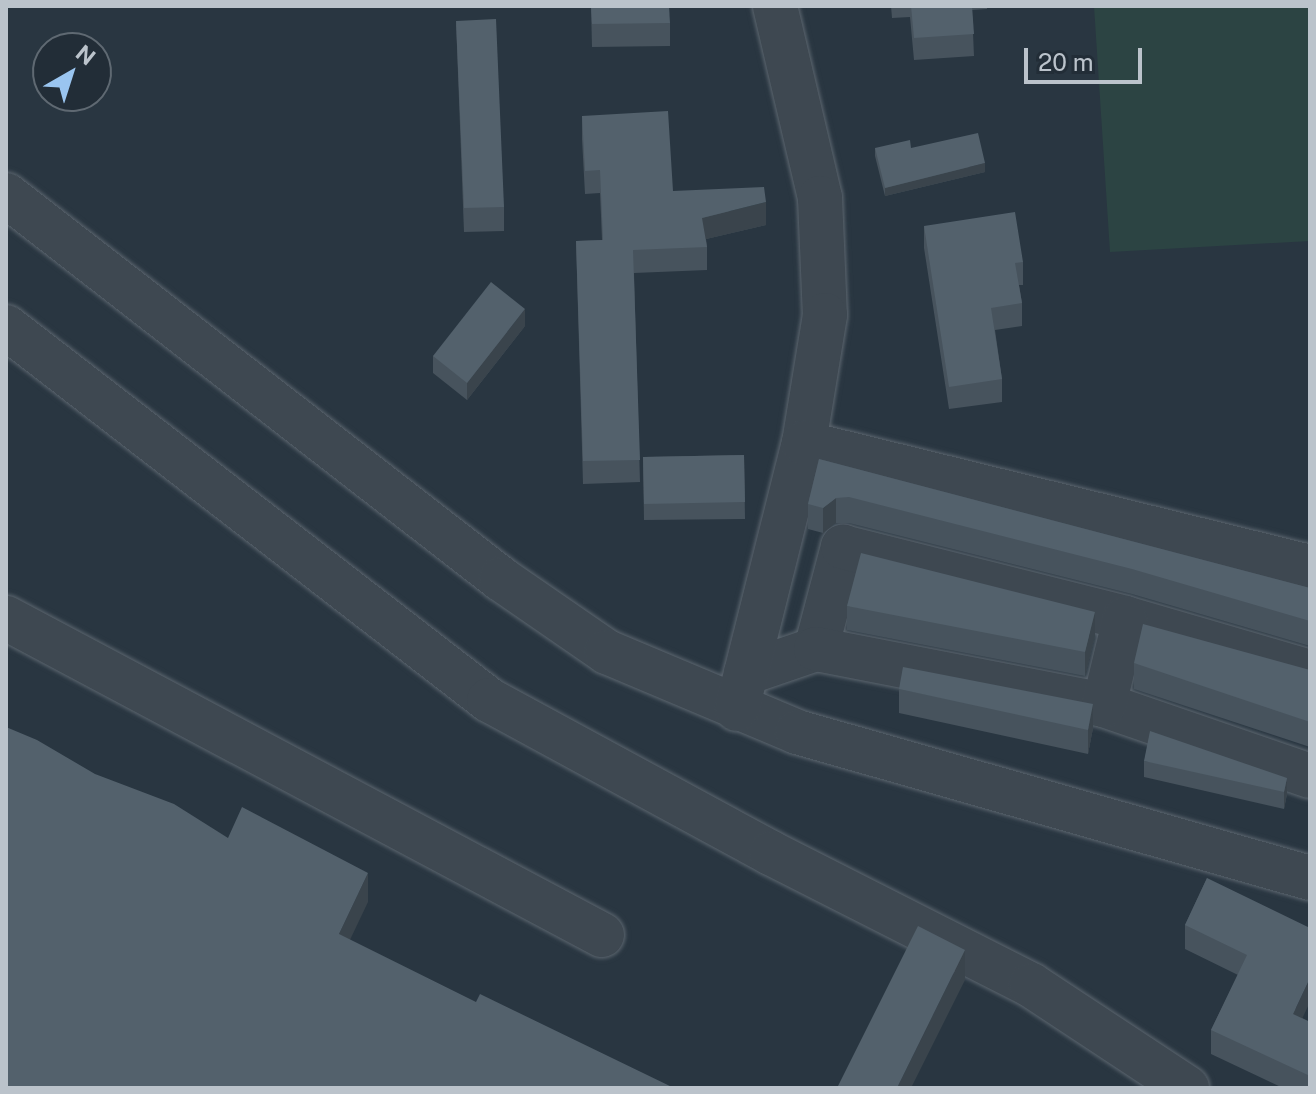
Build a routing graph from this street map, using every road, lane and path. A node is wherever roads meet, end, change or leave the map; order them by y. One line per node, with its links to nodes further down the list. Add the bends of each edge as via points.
1 (775, 6): 4 (street, via 820,198 825,315)
2 (6, 195): 10 (street, via 554,617 607,652)
3 (6, 327): 15 (street, via 489,700 771,853 1031,985)
4 (804, 443): 5 (street); 10 (street)
5 (1310, 567)
6 (6, 618): 14 (street)
7 (1125, 618): 8 (street, via 843,547); 9 (street); 11 (street)
8 (816, 649): 10 (street); 11 (street)
9 (1310, 672)
10 (741, 691): 13 (street, via 797,732)
11 (1104, 705): 12 (street)
12 (1310, 776)
13 (1310, 878)
14 (602, 935)
15 (1187, 1088)

